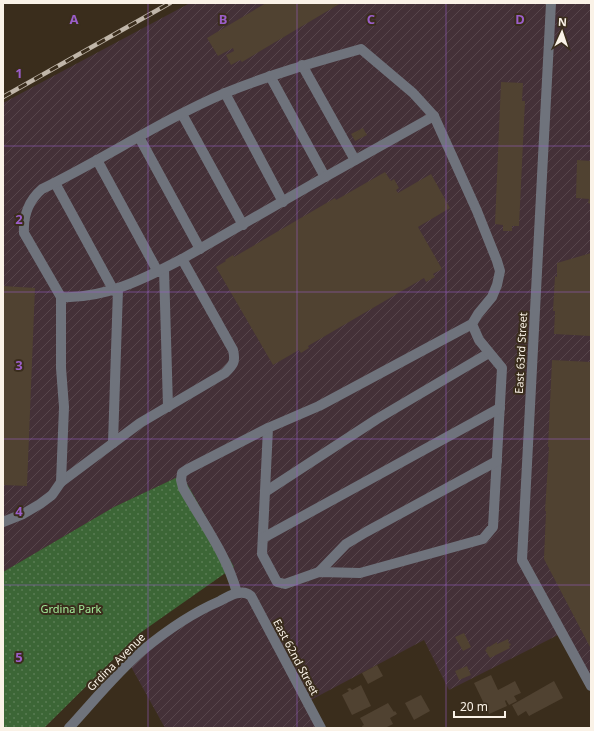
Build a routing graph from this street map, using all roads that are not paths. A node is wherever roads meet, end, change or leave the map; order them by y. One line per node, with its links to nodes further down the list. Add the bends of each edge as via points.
1 (551, 3): 32 (street, East 63rd Street, via 522,560)
2 (302, 65): 3 (street); 6 (street, via 361,50 413,93); 9 (street)
3 (270, 76): 4 (street); 10 (street)
4 (225, 93): 5 (street); 12 (street)
5 (182, 114): 7 (street); 13 (street)
6 (434, 116): 9 (street); 19 (street, via 477,211 500,271 498,285 492,297)
7 (139, 137): 8 (street); 14 (street)
8 (97, 160): 11 (street); 16 (street)
9 (355, 160): 10 (street)
10 (325, 177): 12 (street)
11 (55, 183): 17 (street); 18 (street, via 34,195 23,224 24,233)
12 (283, 202): 13 (street)
13 (243, 225): 14 (street)
14 (200, 249): 15 (street)
15 (182, 259): 16 (street); 21 (street, via 233,350 235,358 232,367 225,373)
16 (161, 270): 17 (street); 21 (street)
17 (116, 290): 18 (street, via 76,298); 24 (street)
18 (61, 297): 26 (street, via 64,407)
19 (472, 324): 20 (street, via 477,336); 23 (street, via 319,406)
20 (490, 353): 22 (street, via 502,368); 27 (street, via 377,419)
21 (168, 407): 24 (street)
22 (500, 408): 25 (street); 29 (street)
23 (268, 428): 27 (street); 31 (street, via 182,473 182,488 219,550 233,578)
24 (113, 443): 26 (street)
25 (497, 461): 30 (street, via 346,544); 30 (street, via 493,527 483,539 360,573)
26 (61, 482): 28 (street, via 46,500)
27 (265, 492): 29 (street)
28 (3, 522)
29 (263, 538): 30 (street, via 262,554 277,582 285,584)
30 (319, 572)
31 (237, 593): 33 (street, Grdina Avenue, via 186,619 147,647); 34 (street, East 62nd Street, via 247,593 251,596)
32 (591, 686)
33 (69, 728)
34 (321, 728)

